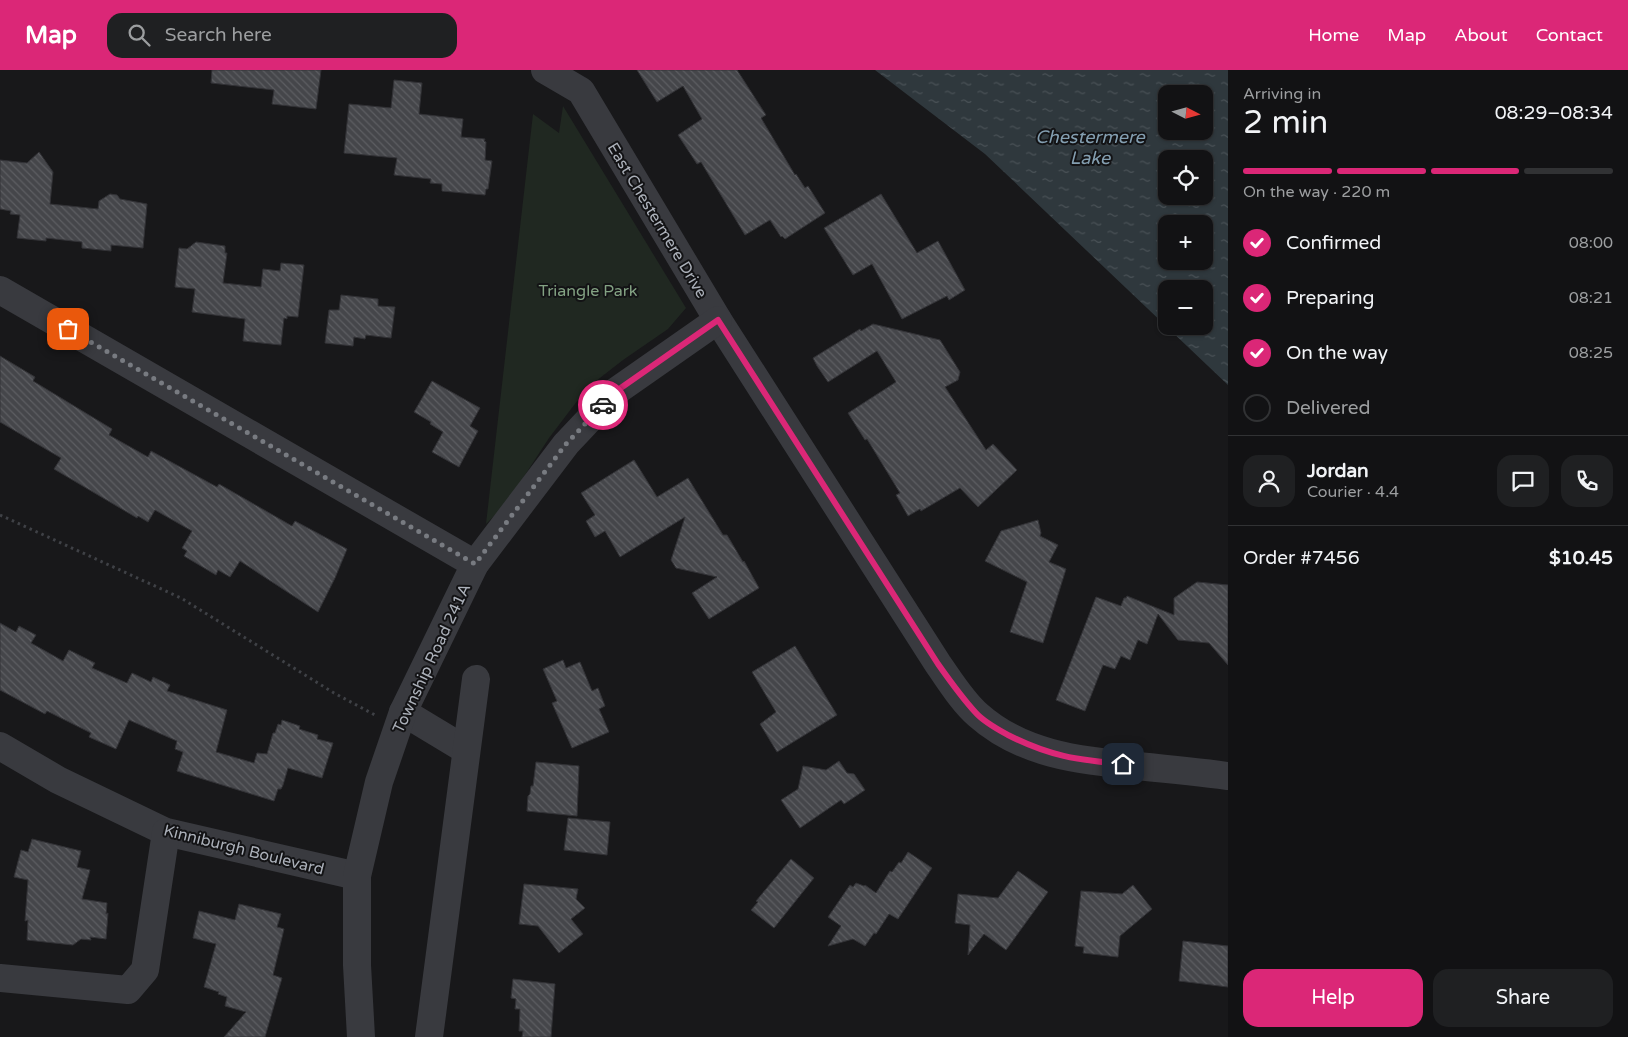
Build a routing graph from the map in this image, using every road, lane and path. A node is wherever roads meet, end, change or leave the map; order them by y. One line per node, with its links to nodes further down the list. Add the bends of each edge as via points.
1 (545, 70): 3 (street, East Chestermere Drive, via 581,91)
2 (0, 290): 5 (street)
3 (718, 320): 5 (street, Township Road 241A, via 615,392 566,444); 10 (street, East Chestermere Drive, via 938,664 977,714 1024,743 1074,759)
4 (0, 516): 7 (path, via 181,598 334,693)
5 (475, 564): 7 (street, Township Road 241A)
6 (476, 679): 9 (street)
7 (400, 719): 9 (street); 12 (street, Township Road 241A, via 379,782)
8 (0, 746): 11 (street, Kinniburgh Boulevard, via 58,780)
9 (466, 750): 15 (street)
10 (1228, 776)
11 (166, 832): 12 (street, Kinniburgh Boulevard); 13 (street, via 145,970 128,990)
12 (357, 876): 14 (street, Township Road 241A)
13 (0, 978)
14 (361, 1037)
15 (430, 1037)

